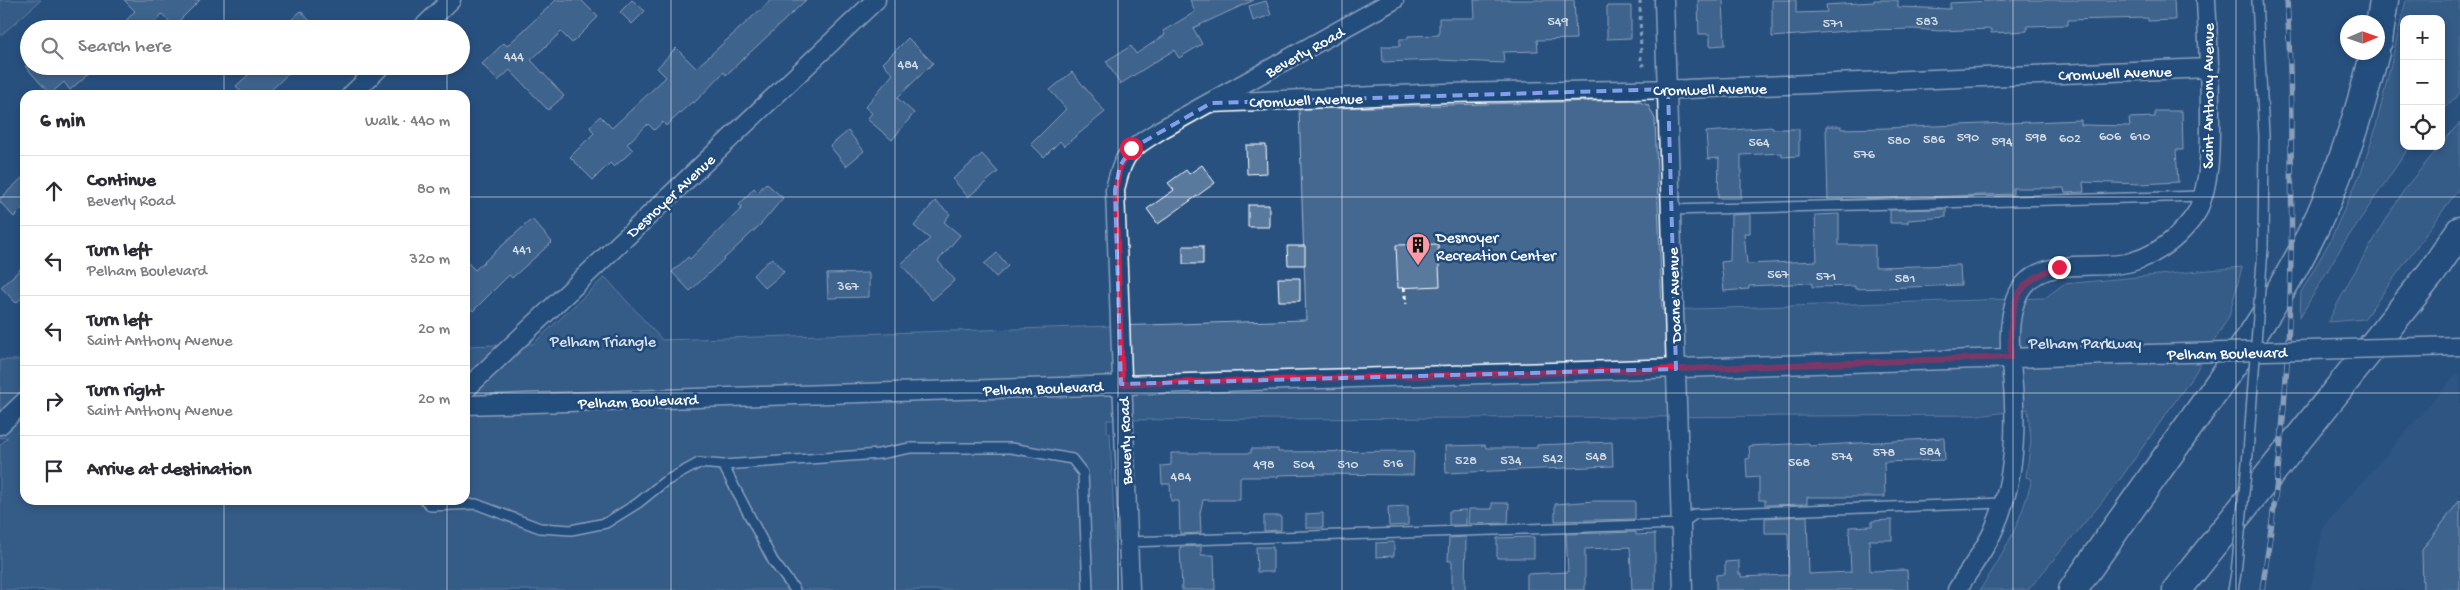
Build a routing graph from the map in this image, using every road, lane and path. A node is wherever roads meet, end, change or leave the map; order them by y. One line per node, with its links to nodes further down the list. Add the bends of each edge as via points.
1 (451, 0): 10 (street)
2 (876, 0): 27 (street, Desnoyer Avenue)
3 (1394, 0): 17 (street, Beverly Road)
4 (1640, 0): 12 (path, via 1641,63)
5 (1664, 0): 16 (street, Doane Avenue)
6 (2206, 0): 13 (street, Saint Anthony Avenue)
7 (2257, 0): 46 (lane, bridge, via 2264,136 2263,248 2248,452)
8 (2384, 0): 9 (highway)
9 (2382, 15)
10 (430, 20)
11 (2373, 60): 44 (highway, via 2333,184 2286,280 2221,382)
12 (1644, 66)
13 (2210, 68): 16 (street, Cromwell Avenue); 18 (street, Saint Anthony Avenue, via 2209,165)
14 (372, 75): 15 (street)
15 (356, 90)
16 (1668, 90): 17 (street, Cromwell Avenue); 19 (street, Doane Avenue)
17 (1211, 102): 26 (street, Beverly Road, via 1131,148 1120,166 1115,190)
18 (2203, 196): 19 (lane); 24 (street, Saint Anthony Avenue, via 2187,227 2162,249 2118,264 2059,267 2041,272 2026,282 2014,309)
19 (1670, 210): 25 (street, Doane Avenue)
20 (2460, 231): 45 (highway, via 2432,272)
21 (1404, 288): 22 (path)
22 (1406, 304)
23 (2460, 346): 24 (street, Pelham Boulevard, bridge)
24 (2011, 357): 25 (street, Pelham Boulevard); 33 (street, Saint Anthony Avenue, via 2015,451)
25 (1676, 369): 26 (street, Pelham Boulevard); 37 (street, Doane Avenue)
26 (1122, 384): 29 (street, Pelham Boulevard); 38 (street, Beverly Road)
27 (470, 385)
28 (20, 405): 31 (street)
29 (470, 405)
30 (20, 419): 31 (street)
31 (2, 421)
32 (723, 465): 34 (lane, via 699,463 664,482 606,523 571,530 540,528); 39 (lane, via 773,561); 40 (lane, via 879,454 910,448 1011,448 1072,460 1083,473)
33 (2004, 503): 37 (lane, via 1695,514); 43 (street, Saint Anthony Avenue, via 1994,530)
34 (470, 504)
35 (430, 505): 36 (lane)
36 (454, 505)
37 (1681, 524): 38 (lane); 42 (street, Doane Avenue)
38 (1128, 542): 41 (street, Beverly Road)
39 (794, 590)
40 (1088, 590)
41 (1130, 590)
42 (1683, 590)
43 (1957, 590)
44 (2072, 590)
45 (2177, 590)
46 (2233, 590)

